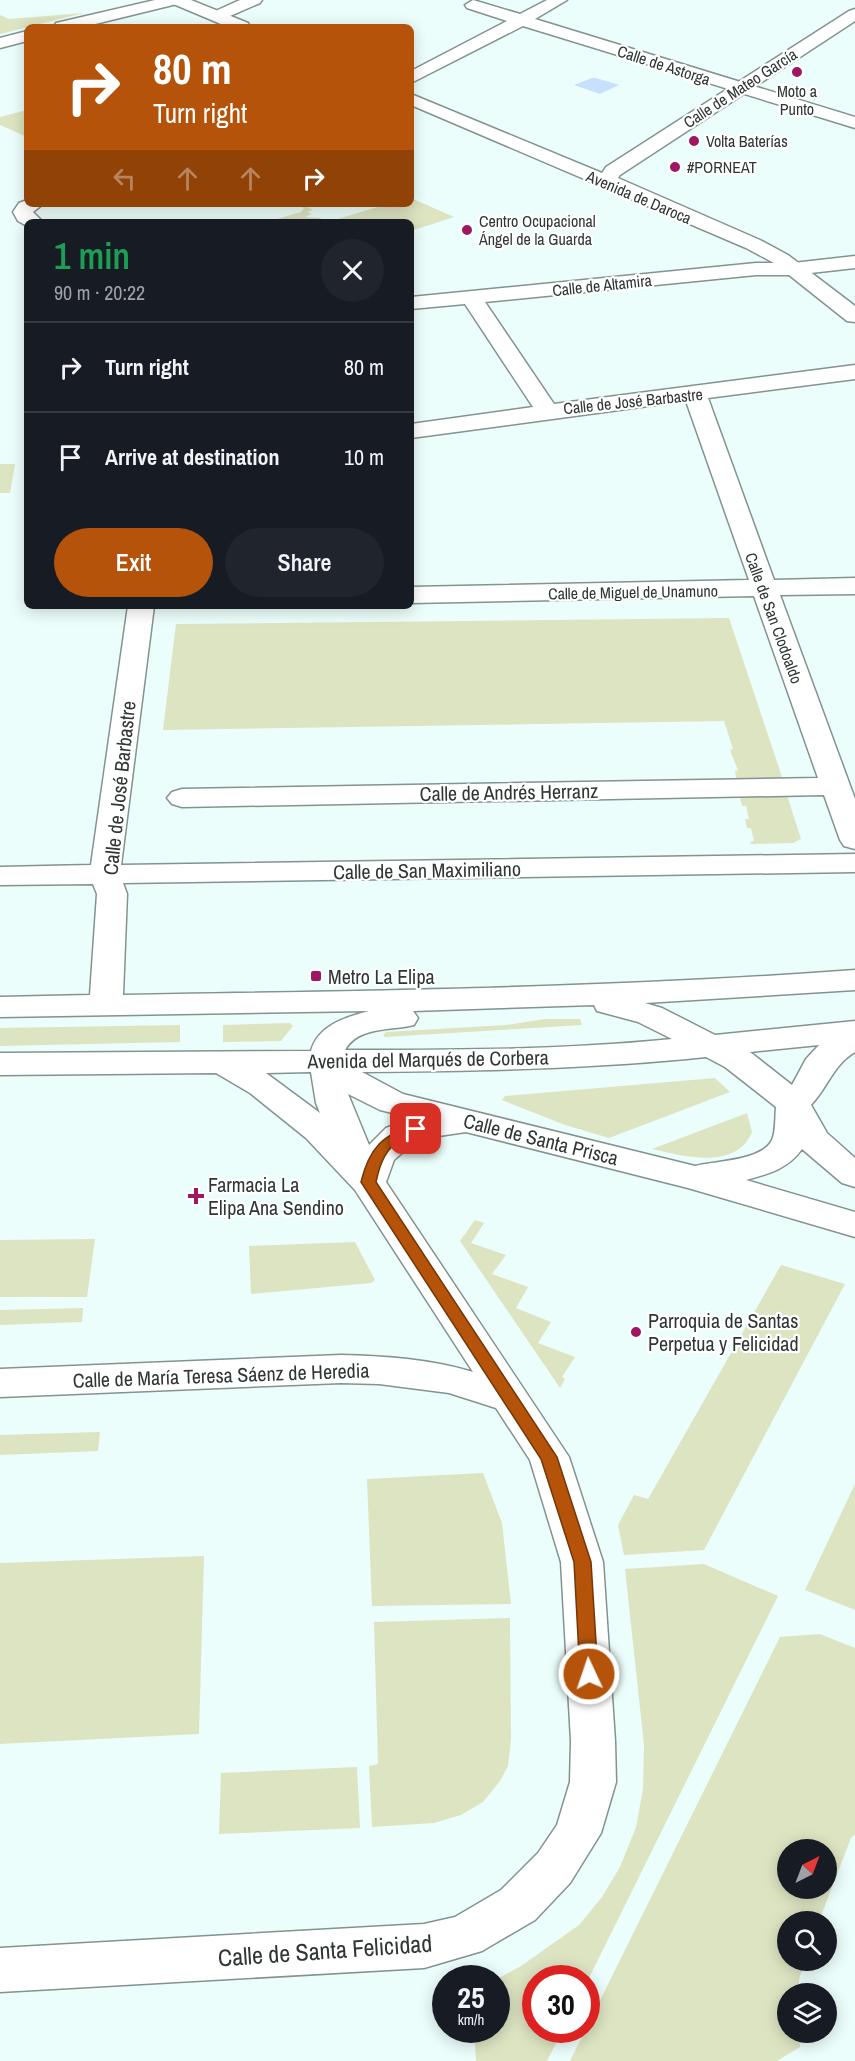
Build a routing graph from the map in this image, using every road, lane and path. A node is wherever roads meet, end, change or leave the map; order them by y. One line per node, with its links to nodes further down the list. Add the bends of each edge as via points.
1 (176, 0): 6 (street); 8 (street)
2 (254, 0): 6 (street)
3 (559, 0): 7 (street)
4 (473, 5): 7 (street, Calle de Astorga)
5 (855, 14): 13 (street, Calle de Mateo García)
6 (217, 16): 9 (street)
7 (522, 20): 12 (street); 13 (street, Calle de Astorga)
8 (75, 24)
9 (235, 24)
10 (24, 37): 11 (street)
11 (0, 43)
12 (414, 76)
13 (739, 88): 15 (street, Calle de Astorga); 16 (street, Calle de Mateo García)
14 (414, 102): 17 (street, Avenida de Daroca)
15 (855, 123)
16 (626, 163): 17 (street, Calle de Mateo García, via 598,169); 18 (street, Calle de Mateo García, via 608,176)
17 (568, 167): 18 (street, Avenida de Daroca)
18 (615, 187): 20 (street, Avenida de Daroca, via 753,244)
19 (855, 262): 20 (street, Calle de Altamira)
20 (793, 269): 21 (street, Calle de Altamira, via 744,270); 23 (street, Avenida de Daroca)
21 (472, 298): 22 (street, Calle de Altamira); 26 (street)
22 (414, 303)
23 (855, 316)
24 (855, 372): 25 (street, Calle de José Barbastre)
25 (695, 395): 26 (street, Calle de José Barbastre); 29 (street, Calle de San Clodoaldo)
26 (547, 411): 27 (street, Calle de José Barbastre)
27 (414, 431)
28 (855, 586): 29 (street, Calle de Miguel de Unamuno)
29 (764, 589): 30 (street, Calle de Miguel de Unamuno); 32 (street, Calle de San Clodoaldo)
30 (414, 595)
31 (141, 609): 36 (street, Calle de José Barbastre)
32 (836, 786): 33 (street, Calle de Andrés Herranz); 34 (street, Calle de San Clodoaldo)
33 (182, 798)
34 (855, 840)
35 (855, 863): 36 (street, Calle de San Maximiliano)
36 (105, 875): 37 (street, Calle de San Maximiliano); 41 (street, Calle de José Barbastre, via 112,894)
37 (0, 876)
38 (855, 980): 40 (street)
39 (538, 998): 40 (street); 41 (street); 47 (street, via 497,1011 410,1017 346,1028 328,1048)
40 (575, 998): 45 (street, via 650,1015)
41 (106, 1005): 42 (street)
42 (0, 1007)
43 (855, 1031): 45 (street, Avenida del Marqués de Corbera)
44 (855, 1037): 49 (street, via 832,1051)
45 (716, 1046): 47 (street, Avenida del Marqués de Corbera, via 485,1060); 49 (street)
46 (220, 1061): 47 (street, Avenida del Marqués de Corbera); 48 (street, Avenida del Marqués de Corbera); 53 (street, Calle de Santa Felicidad, via 243,1072 299,1112)
47 (330, 1061): 50 (street, Calle de Santa Prisca, via 358,1086 392,1101); 53 (street, Calle de Santa Felicidad, via 328,1080 333,1103)
48 (0, 1064)
49 (793, 1103): 51 (street, via 813,1140); 52 (street, Calle de Santa Prisca, via 790,1140 781,1153 759,1165 726,1174)
50 (482, 1124): 52 (street, Calle de Santa Prisca); 53 (street, via 439,1124 398,1135 373,1162)
51 (855, 1175)
52 (693, 1177): 54 (street, Calle de Santa Prisca)
53 (368, 1182): 56 (street, Calle de Santa Felicidad)
54 (855, 1225)
55 (0, 1383): 56 (street, Calle de María Teresa Sáenz de Heredia, via 379,1370 450,1379)
56 (511, 1398): 57 (street, Calle de Santa Felicidad, via 549,1457 582,1562 592,1782 578,1833 554,1868 518,1905 465,1936 424,1946)
57 (0, 1970)

